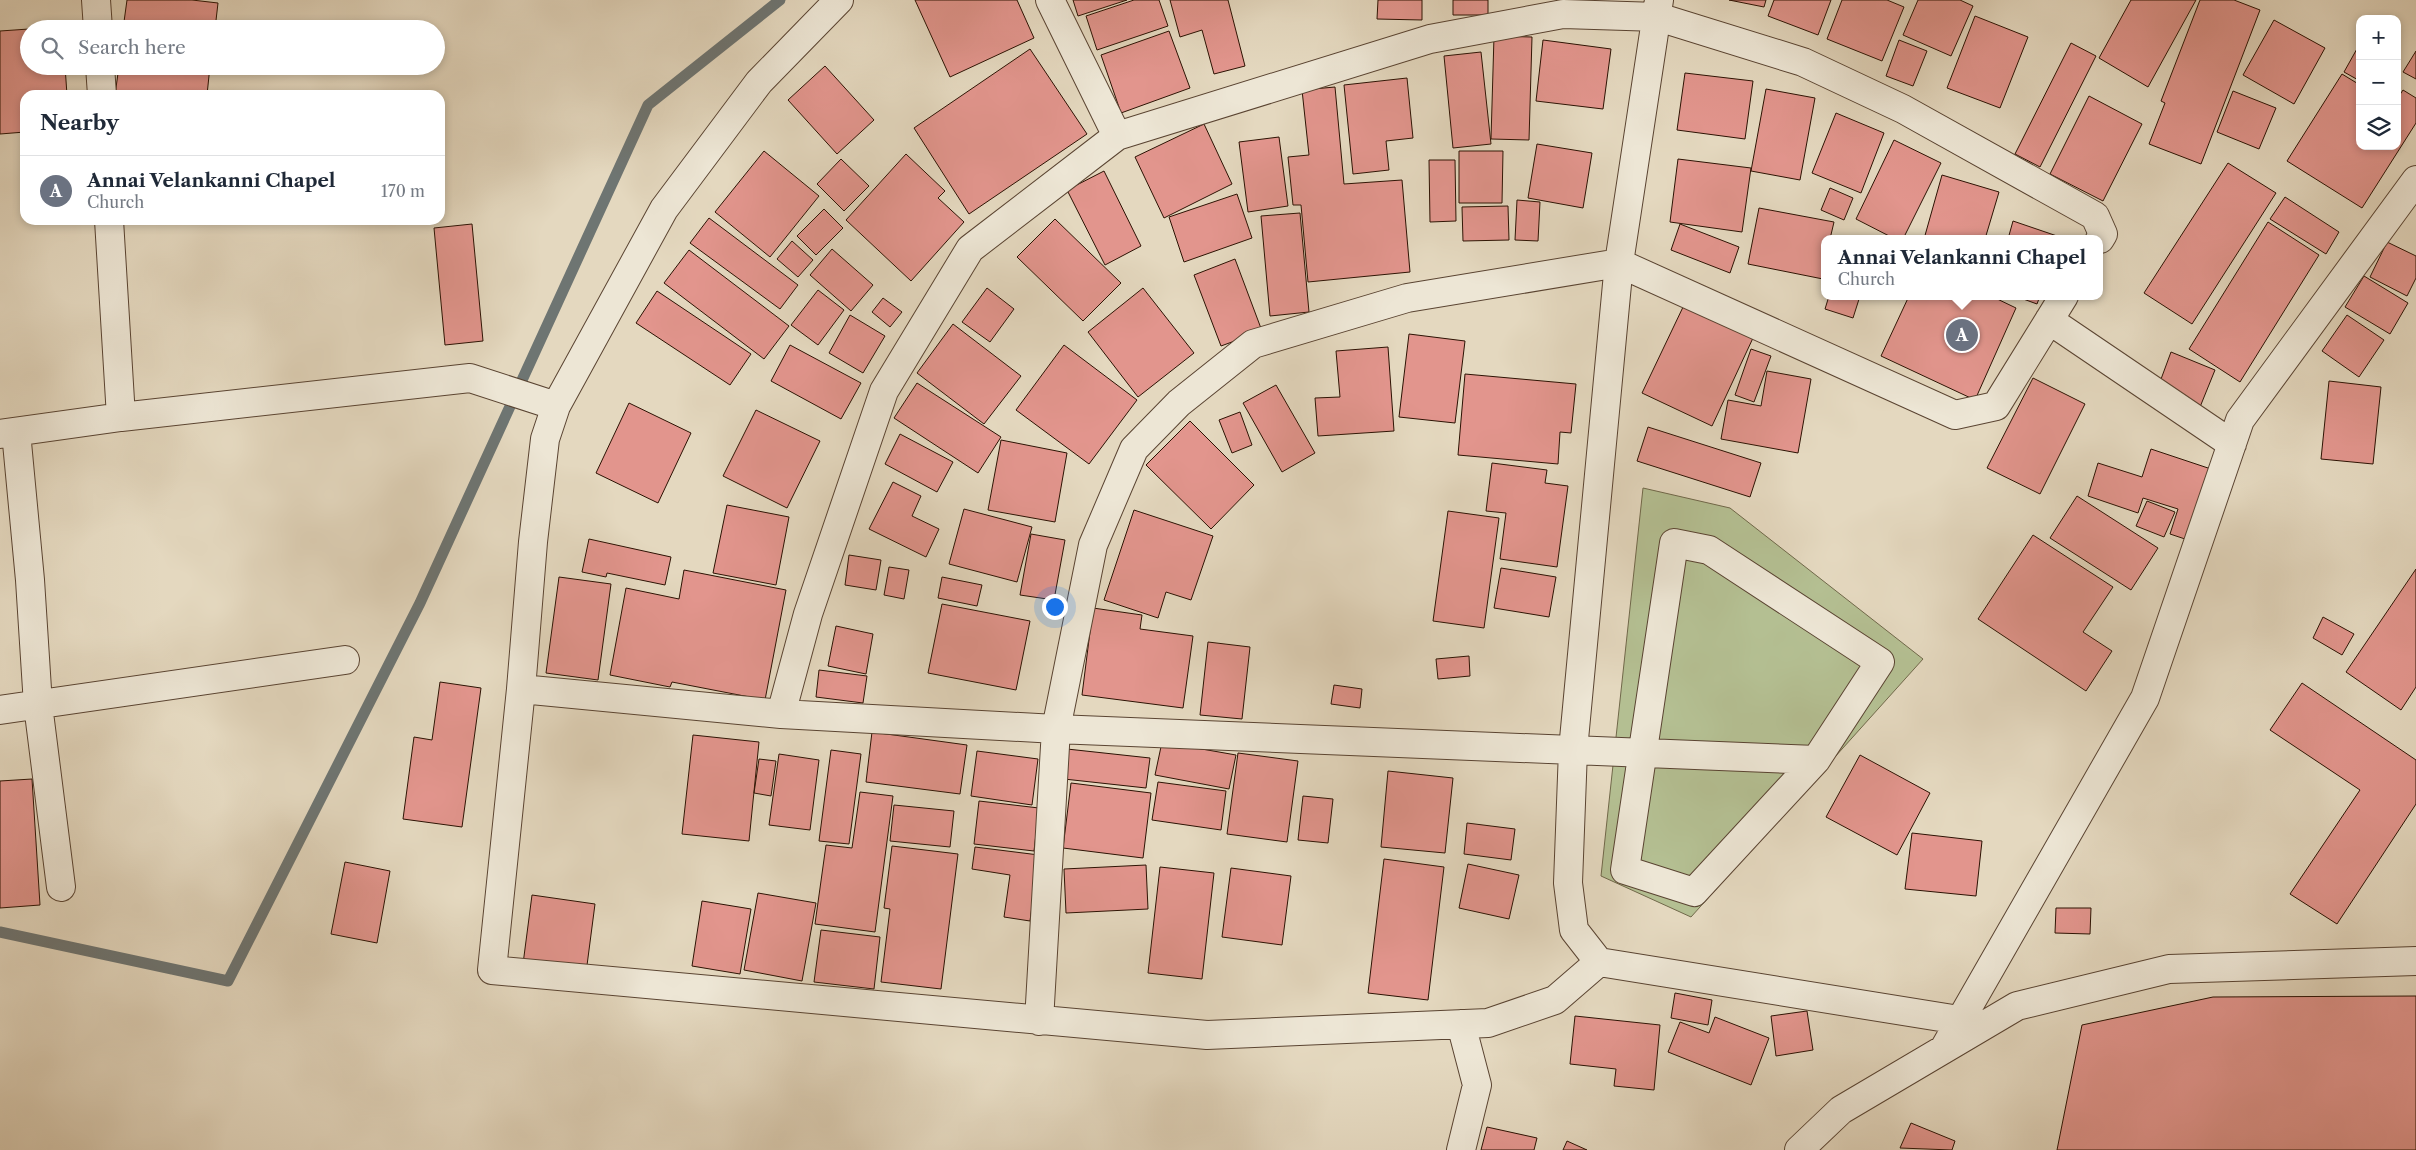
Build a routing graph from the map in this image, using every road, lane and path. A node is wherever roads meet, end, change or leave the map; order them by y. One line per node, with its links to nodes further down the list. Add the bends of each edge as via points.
1 (96, 0): 5 (street)
2 (839, 0): 15 (street, via 759,82 664,209)
3 (1050, 0): 8 (street)
4 (1659, 9): 8 (street, via 1564,14 1430,39); 11 (street, via 1803,62 1903,109 2095,216); 12 (street)
5 (97, 20)
6 (101, 75): 7 (street)
7 (102, 90)
8 (1117, 136): 23 (street, via 970,249 884,391 808,614)
9 (2416, 180): 18 (street, via 2240,420)
10 (109, 225): 16 (street)
11 (2102, 235)
12 (1619, 263): 14 (street, via 1955,415 1996,406); 24 (street, via 1407,298 1253,344 1179,403 1134,449 1093,545); 25 (street)
13 (2062, 300): 14 (street)
14 (2049, 320): 18 (street)
15 (556, 406): 16 (street, via 470,378); 20 (street, via 545,439)
16 (121, 418): 17 (street)
17 (8, 433): 21 (street, via 30,580)
18 (2232, 444): 31 (street, via 2145,698)
19 (345, 660): 21 (street)
20 (521, 689): 23 (street); 32 (street, via 492,970)
21 (38, 705): 22 (street); 28 (street)
22 (0, 710)
23 (781, 714): 24 (street)
24 (1056, 729): 25 (street); 32 (street)
25 (1572, 750): 26 (street); 30 (street, via 1568,883 1574,930)
26 (1644, 753): 27 (street); 27 (street, via 1625,870 1694,892); 27 (street, via 1674,543 1709,550 1880,662)
27 (1816, 760)
28 (61, 887)
29 (2416, 961): 34 (street, via 2169,968 2017,1006)
30 (1599, 962): 31 (street); 33 (street, via 1554,1000 1488,1022)
31 (1959, 1020): 34 (street)
32 (1039, 1021): 33 (street, via 1207,1035)
33 (1460, 1024): 35 (street, via 1477,1085)
34 (1944, 1049): 36 (street, via 1841,1110)
35 (1460, 1150)
36 (1798, 1150)

